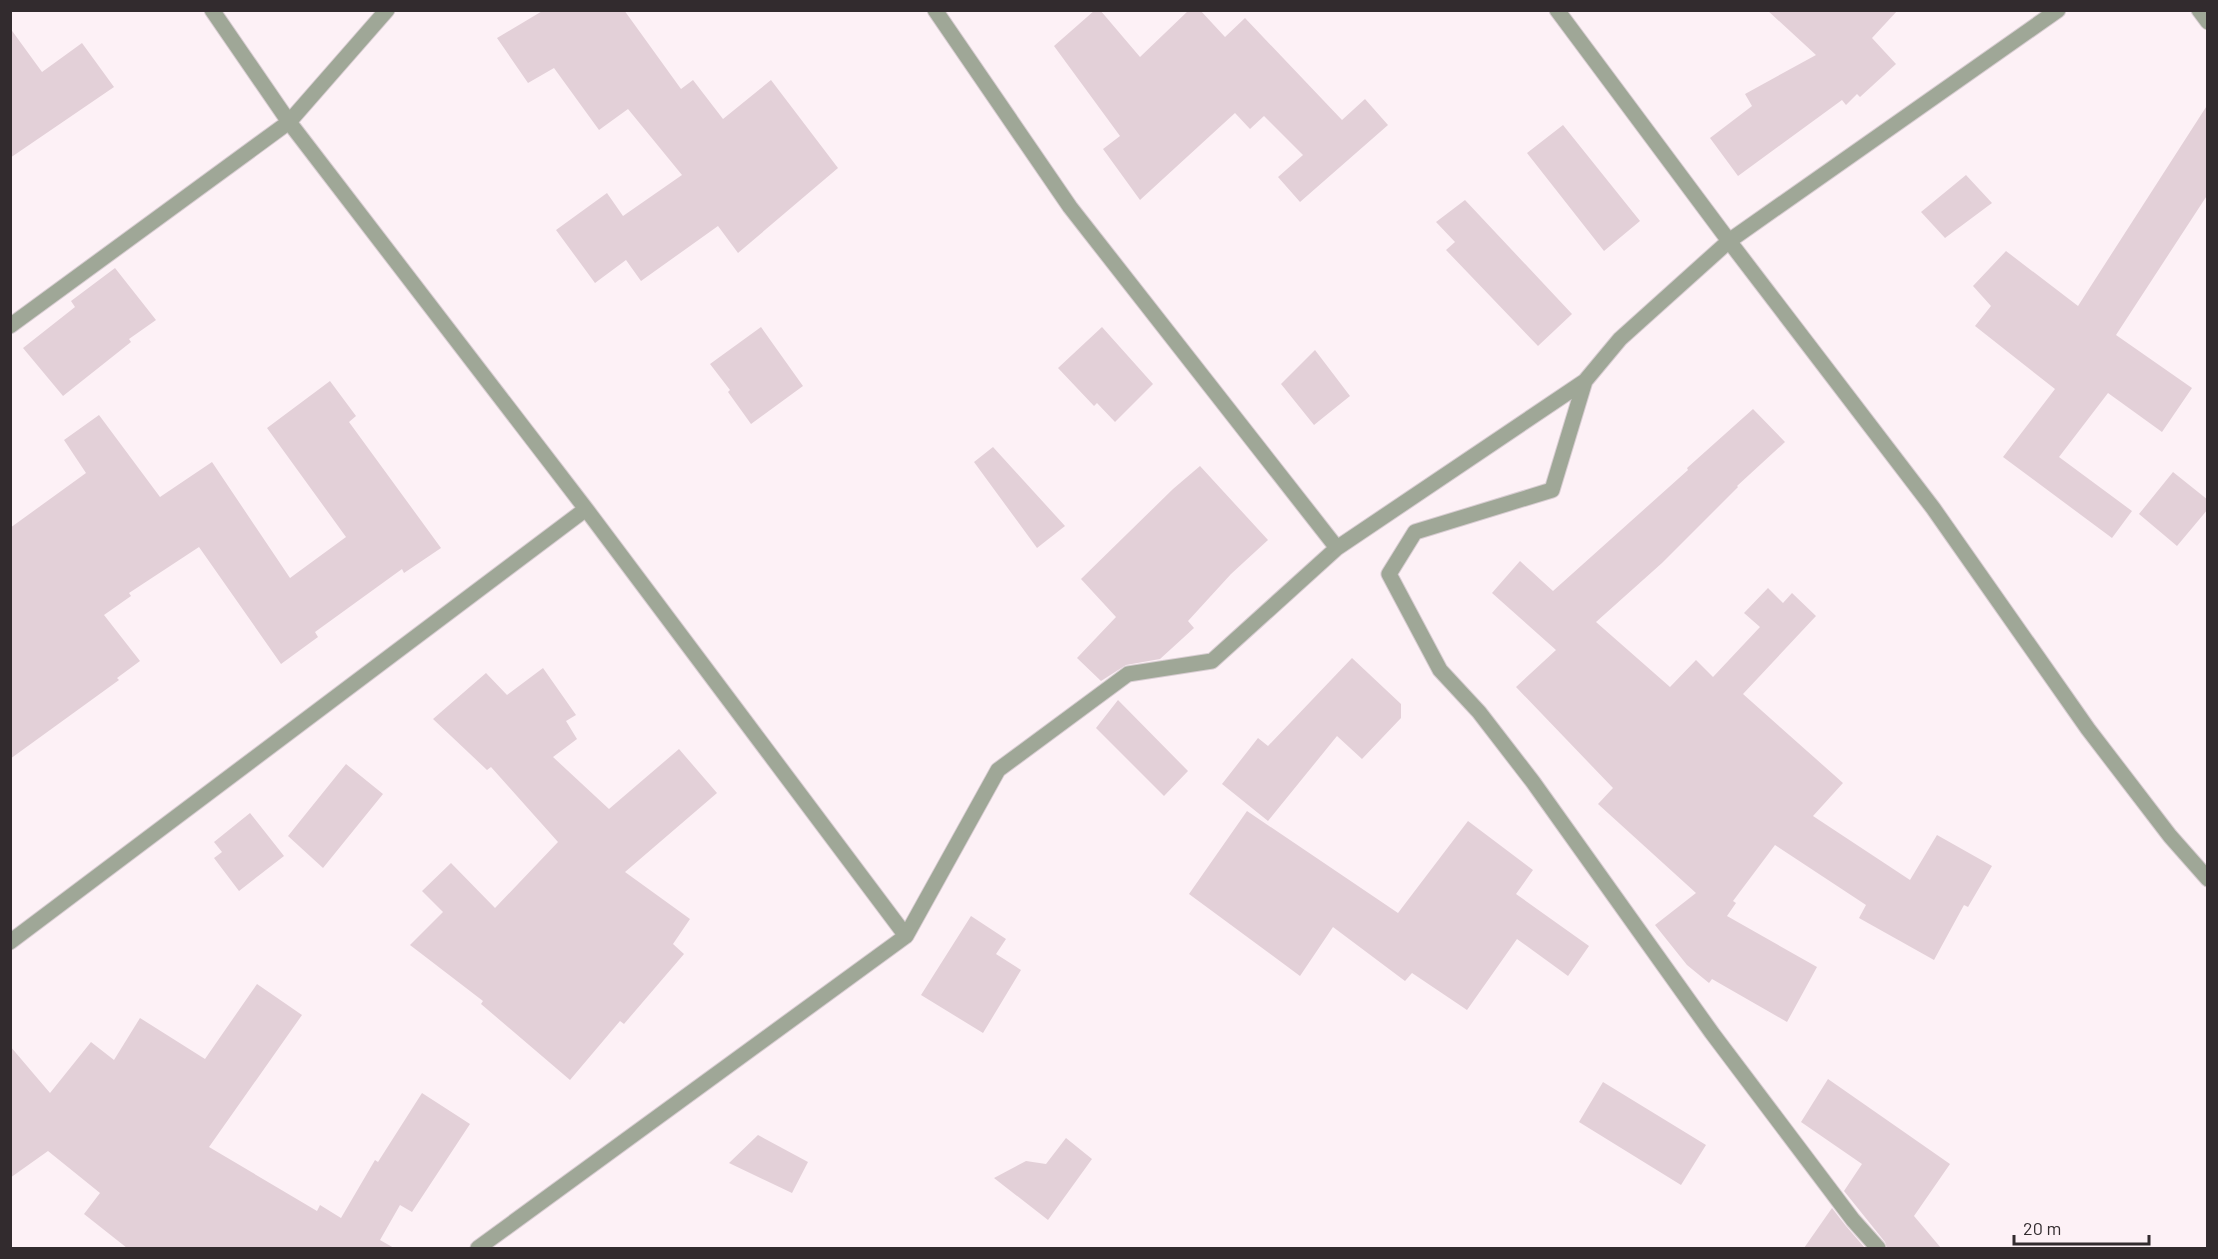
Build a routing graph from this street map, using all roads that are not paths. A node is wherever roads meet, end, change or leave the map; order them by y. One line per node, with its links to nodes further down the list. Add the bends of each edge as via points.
1 (212, 10): 8 (street)
2 (387, 10): 8 (street)
3 (935, 10): 13 (street, via 1070,207)
4 (1557, 10): 9 (street)
5 (2058, 10): 9 (street)
6 (2199, 10): 7 (street)
7 (2208, 22)
8 (289, 122): 10 (street); 12 (street)
9 (1729, 241): 11 (street, via 1620,339); 14 (street, via 1933,508 2088,729)
10 (10, 326)
11 (1584, 381): 13 (street); 18 (street, via 1551,490 1415,532 1389,574 1440,670 1479,712 1533,782 1712,1033)
12 (586, 508): 15 (street); 16 (street)
13 (1337, 548): 15 (street, via 1212,661 1128,674 998,770)
14 (2208, 879)
15 (906, 936): 17 (street)
16 (10, 942)
17 (478, 1248)
18 (1878, 1248)

